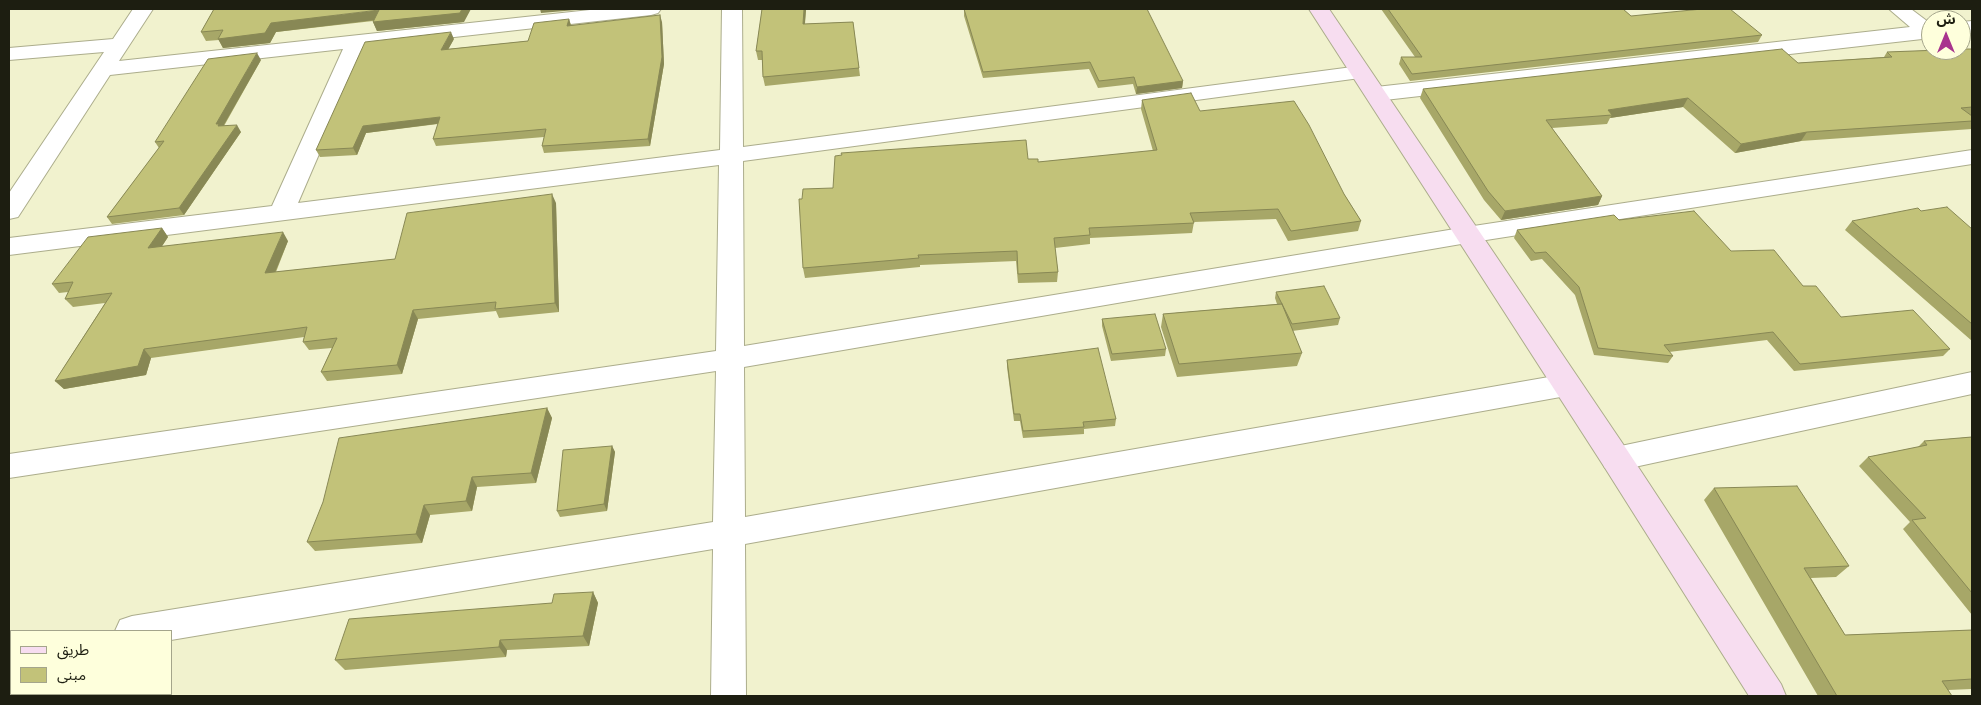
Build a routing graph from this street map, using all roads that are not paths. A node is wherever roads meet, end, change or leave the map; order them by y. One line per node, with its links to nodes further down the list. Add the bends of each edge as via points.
1 (143, 9): 10 (street)
2 (651, 9): 6 (street)
3 (732, 9): 14 (street)
4 (1319, 9): 13 (street)
5 (1899, 9): 7 (street)
6 (498, 17): 9 (street)
7 (1921, 25)
8 (1921, 33): 13 (street)
9 (357, 41): 12 (street); 17 (street)
10 (119, 45): 11 (street); 12 (street)
11 (9, 54)
12 (104, 69): 16 (street)
13 (1368, 83): 14 (street); 18 (street)
14 (730, 156): 17 (street); 20 (street)
15 (1969, 161): 18 (street)
16 (10, 209)
17 (282, 213): 19 (street)
18 (1467, 235): 20 (street); 22 (street)
19 (9, 247)
20 (730, 359): 24 (street); 25 (street)
21 (1972, 383): 23 (street)
22 (1566, 385): 23 (street); 25 (street)
23 (1616, 459): 28 (street)
24 (9, 466)
25 (730, 533): 26 (street); 27 (street)
26 (138, 630)
27 (728, 696)
28 (1769, 696)

